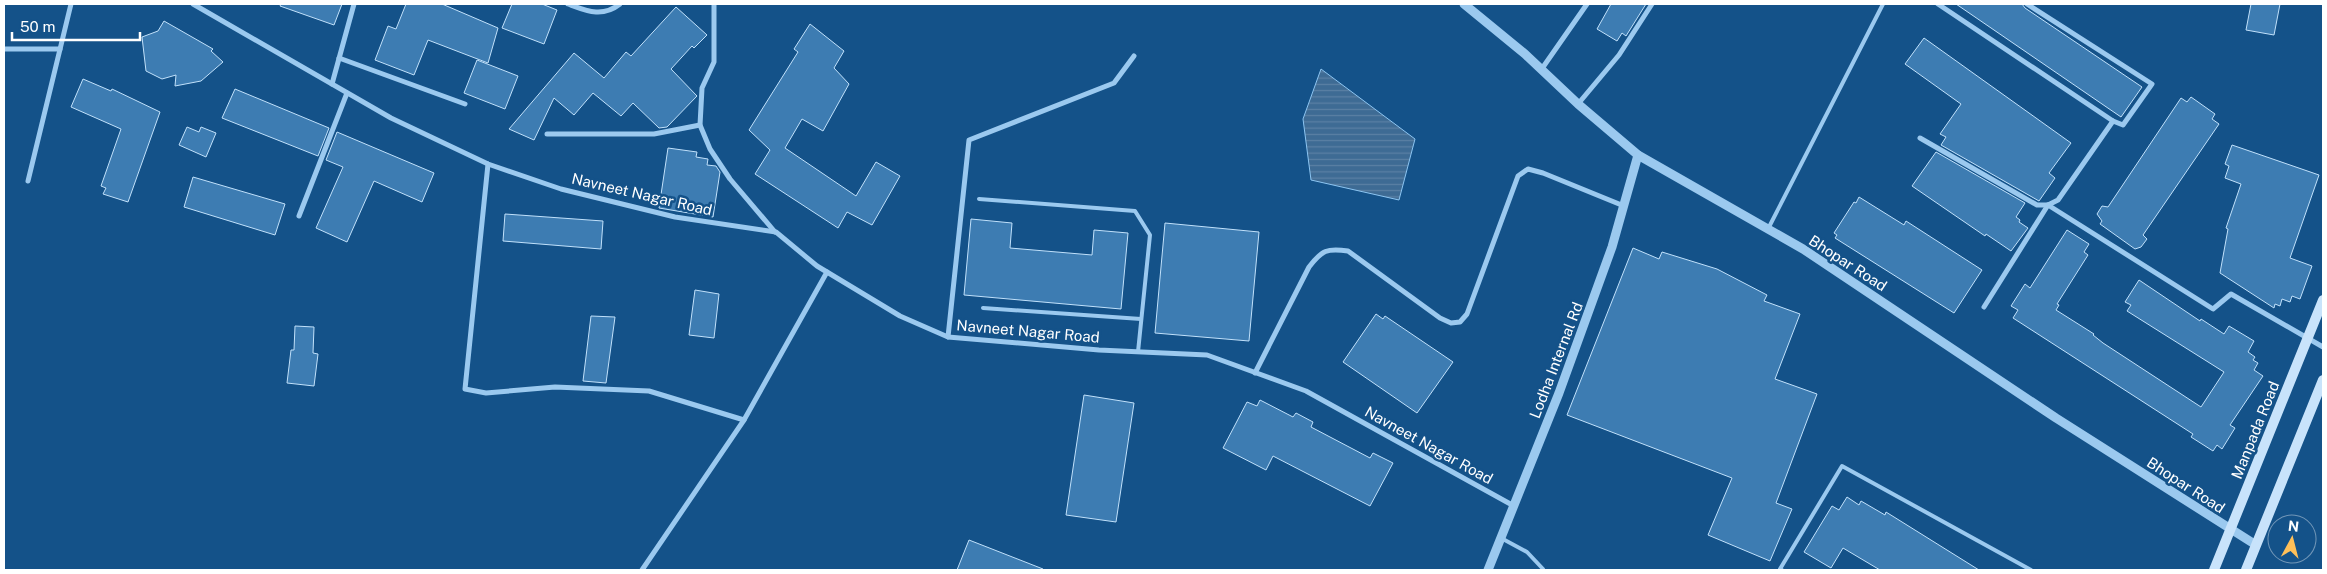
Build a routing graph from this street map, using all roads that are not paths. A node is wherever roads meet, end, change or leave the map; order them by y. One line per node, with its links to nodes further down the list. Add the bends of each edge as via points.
1 (70, 4): 14 (street)
2 (193, 4): 18 (street, Navneet Nagar Road)
3 (354, 4): 16 (street)
4 (568, 4): 5 (street, via 593,13 607,12)
5 (620, 4)
6 (714, 4): 23 (street, via 714,62 702,88)
7 (1464, 4): 17 (street, Bhopar Road)
8 (1587, 4): 17 (street)
9 (1652, 4): 21 (street, via 1619,54)
10 (1883, 4): 33 (lane)
11 (1938, 4): 22 (street)
12 (2027, 4): 22 (street, via 2152,84 2123,125)
13 (4, 49): 14 (street)
14 (60, 49): 28 (street)
15 (1134, 56): 40 (street, via 1114,84 969,140)
16 (339, 58): 18 (street); 20 (street)
17 (1541, 71): 21 (street, Bhopar Road)
18 (332, 84): 19 (street, Navneet Nagar Road)
19 (347, 93): 27 (street, Navneet Nagar Road, via 391,118); 32 (street)
20 (465, 104)
21 (1578, 104): 26 (street, Bhopar Road)
22 (2113, 121): 30 (street, via 2058,200)
23 (700, 126): 24 (street, via 654,134); 34 (street, via 710,149 730,179)
24 (547, 134)
25 (1920, 138): 30 (street, via 2038,205)
26 (1638, 155): 31 (street, Lodha Internal Rd); 33 (street, Bhopar Road)
27 (488, 164): 34 (street, Navneet Nagar Road, via 561,188 675,217); 46 (street, via 466,389 486,393 555,387 649,391)
28 (28, 181)
29 (979, 199): 39 (lane, via 1135,211 1150,235)
30 (2048, 205): 37 (street); 41 (street, via 2213,309 2231,294)
31 (1624, 206): 44 (street, via 1543,173 1528,169 1518,176 1467,314 1460,322 1451,323 1440,318 1348,251 1330,249 1318,255 1309,267); 47 (street, Lodha Internal Rd, via 1566,374)
32 (299, 216)
33 (1768, 229): 48 (street, Bhopar Road)
34 (776, 232): 35 (street, Navneet Nagar Road)
35 (827, 272): 40 (street, Navneet Nagar Road, via 900,316); 46 (street)
36 (2323, 300): 41 (main road, Manpada Road)
37 (1984, 307)
38 (983, 308): 39 (lane)
39 (1141, 319): 43 (lane)
40 (948, 337): 43 (street, Navneet Nagar Road)
41 (2309, 340): 42 (street); 48 (main road, Manpada Road)
42 (2323, 347)
43 (1138, 352): 44 (street, Navneet Nagar Road, via 1207,355)
44 (1255, 373): 47 (street, Navneet Nagar Road, via 1306,391)
45 (2323, 380): 50 (main road)
46 (744, 420): 52 (street)
47 (1514, 506): 49 (street, Lodha Internal Rd)
48 (2230, 530): 50 (street, Bhopar Road); 56 (main road, Manpada Road)
49 (1501, 538): 51 (lane, via 1527,552); 53 (street, Lodha Internal Rd)
50 (2256, 545): 57 (main road)
51 (1543, 569)
52 (642, 570)
53 (1488, 570)
54 (1782, 570): 55 (lane, via 1842,466)
55 (2032, 570)
56 (2214, 570)
57 (2246, 570)

